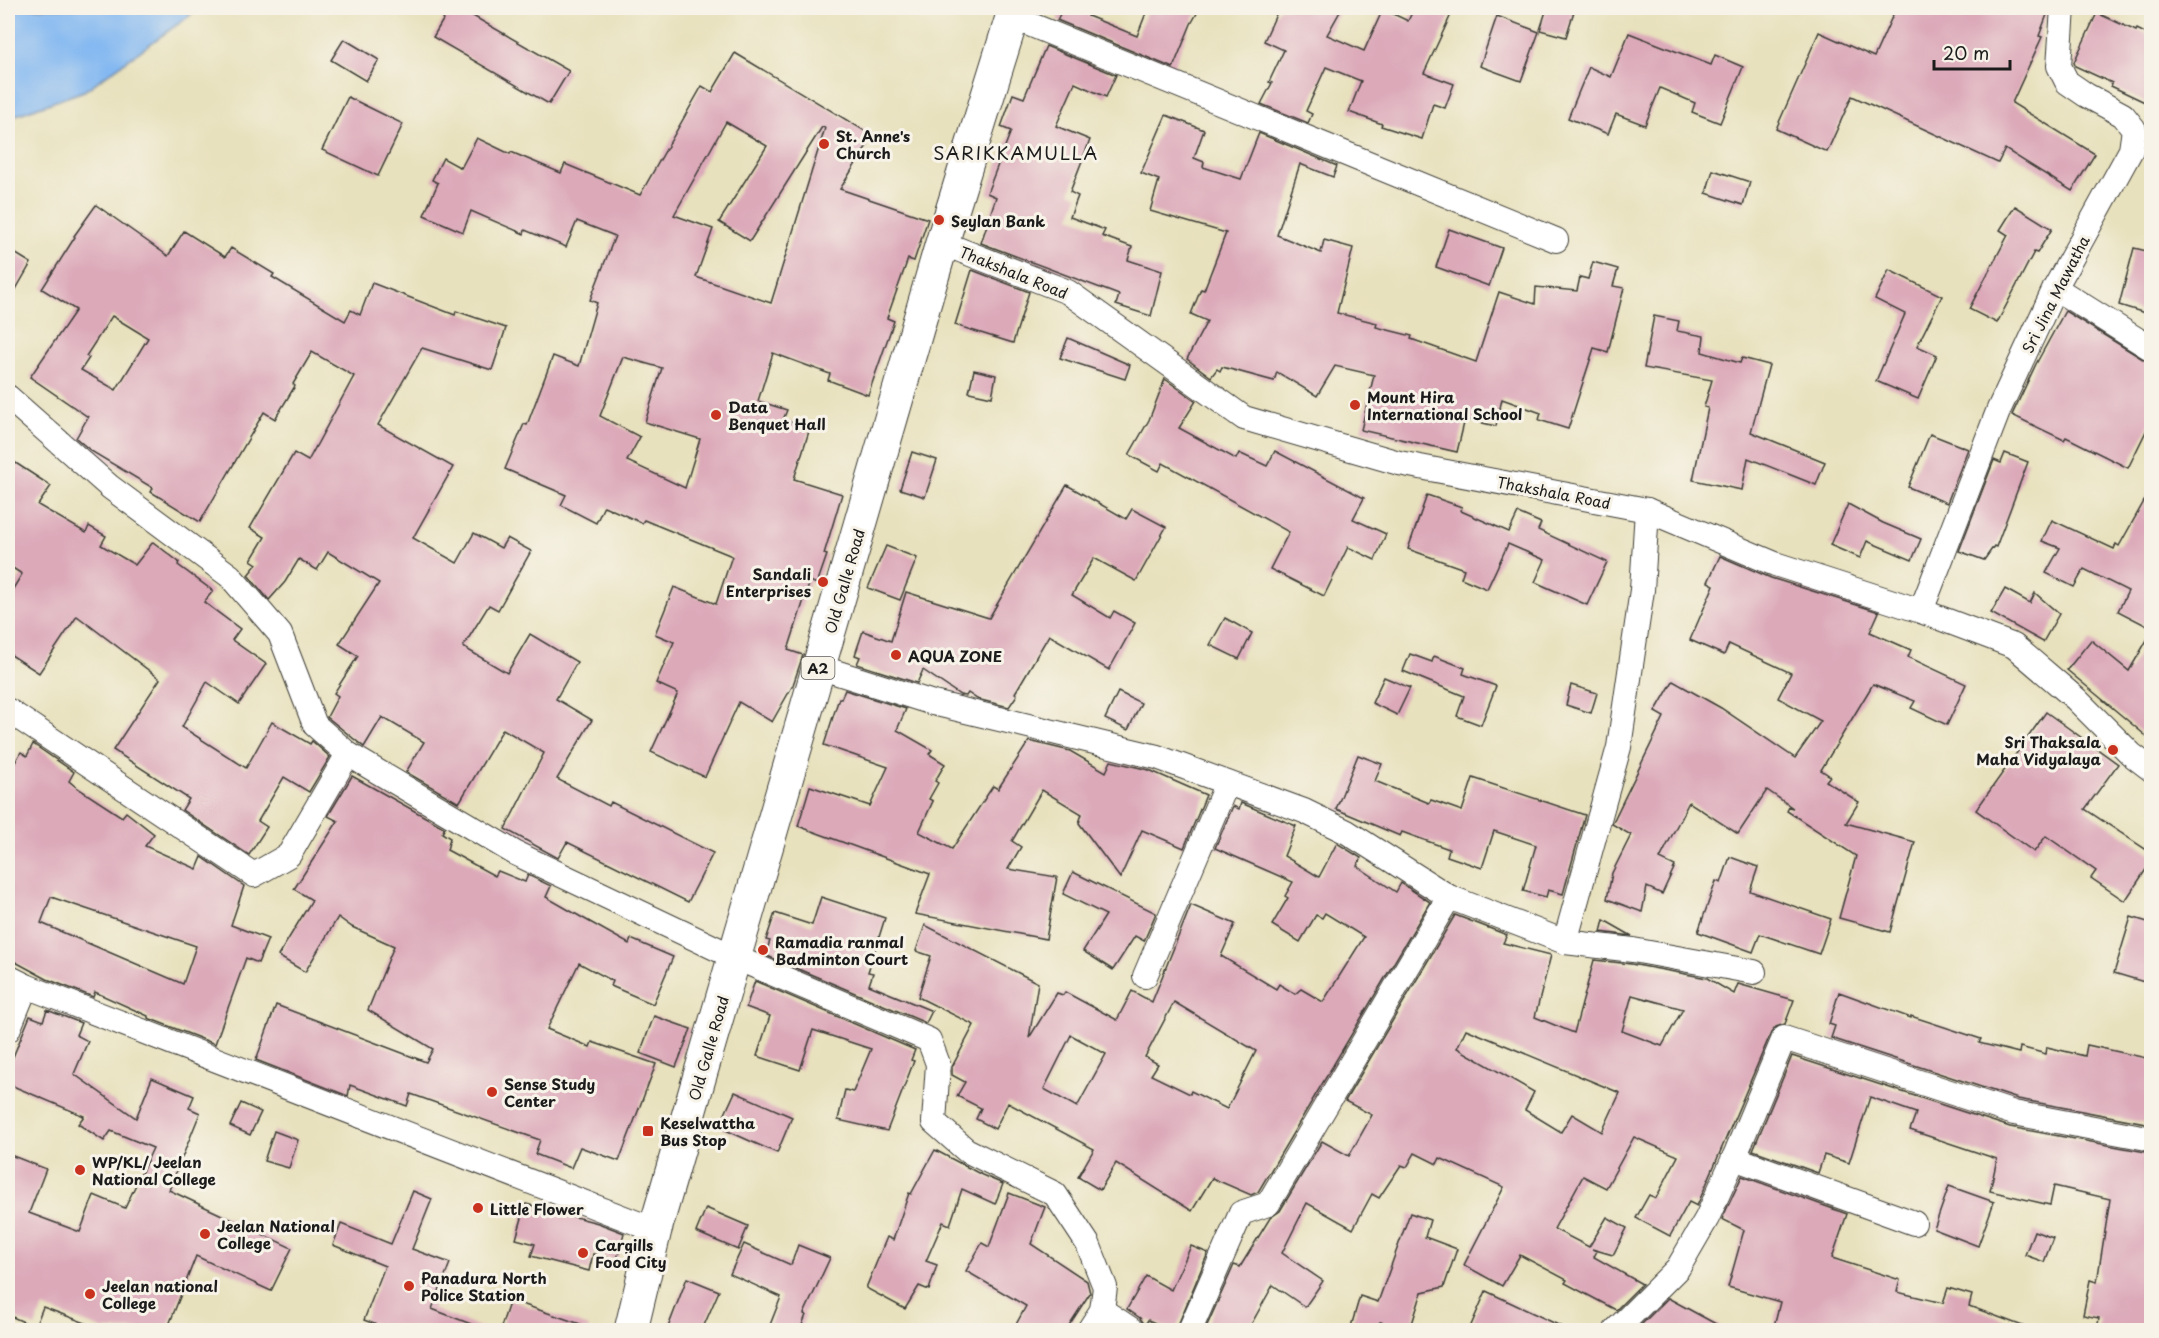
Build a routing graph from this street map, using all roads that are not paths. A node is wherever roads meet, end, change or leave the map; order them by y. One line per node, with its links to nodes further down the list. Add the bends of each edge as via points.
1 (2063, 8): 5 (street, Sri Jina Mawatha, via 2060,66 2067,82 2123,115 2134,129 2131,150)
2 (1013, 12): 3 (street); 4 (highway, Old Galle Road / A2)
3 (1556, 240)
4 (942, 243): 8 (street, Thakshala Road, via 1068,292 1244,418 1399,463); 10 (highway, Old Galle Road / A2)
5 (2055, 288): 6 (street); 9 (street, Sri Jina Mawatha, via 1999,409)
6 (2151, 348)
7 (8, 397): 12 (street, via 110,487 230,576 280,634 315,725)
8 (1647, 510): 9 (street, Thakshala Road, via 1775,564); 16 (street, via 1642,590 1618,747)
9 (1921, 611): 13 (street, Thakshala Road, via 2014,646)
10 (819, 667): 14 (street, via 933,703 1157,757); 17 (highway, Old Galle Road / A2)
11 (9, 711): 12 (street, via 254,875 289,855)
12 (348, 754): 17 (street, via 515,853)
13 (2151, 770)
14 (1227, 783): 15 (street, via 1304,811 1347,832); 19 (street)
15 (1449, 897): 16 (street); 30 (street, via 1268,1204 1241,1213)
16 (1565, 942): 18 (street)
17 (734, 957): 25 (highway, Old Galle Road / A2); 26 (street, via 929,1040 938,1064 934,1122 966,1150 1055,1194 1088,1244 1105,1287)
18 (1754, 972)
19 (1145, 976)
20 (17, 981): 21 (street); 25 (street)
21 (8, 1030)
22 (2151, 1139): 23 (street, via 2014,1113 1784,1038)
23 (1734, 1158): 24 (street); 31 (street, via 1707,1218 1678,1268)
24 (1914, 1222)
25 (655, 1230): 27 (highway, Old Galle Road / A2)
26 (1102, 1310): 28 (street); 29 (street)
27 (631, 1330)
28 (1089, 1330)
29 (1132, 1330)
30 (1190, 1330)
31 (1616, 1330)

